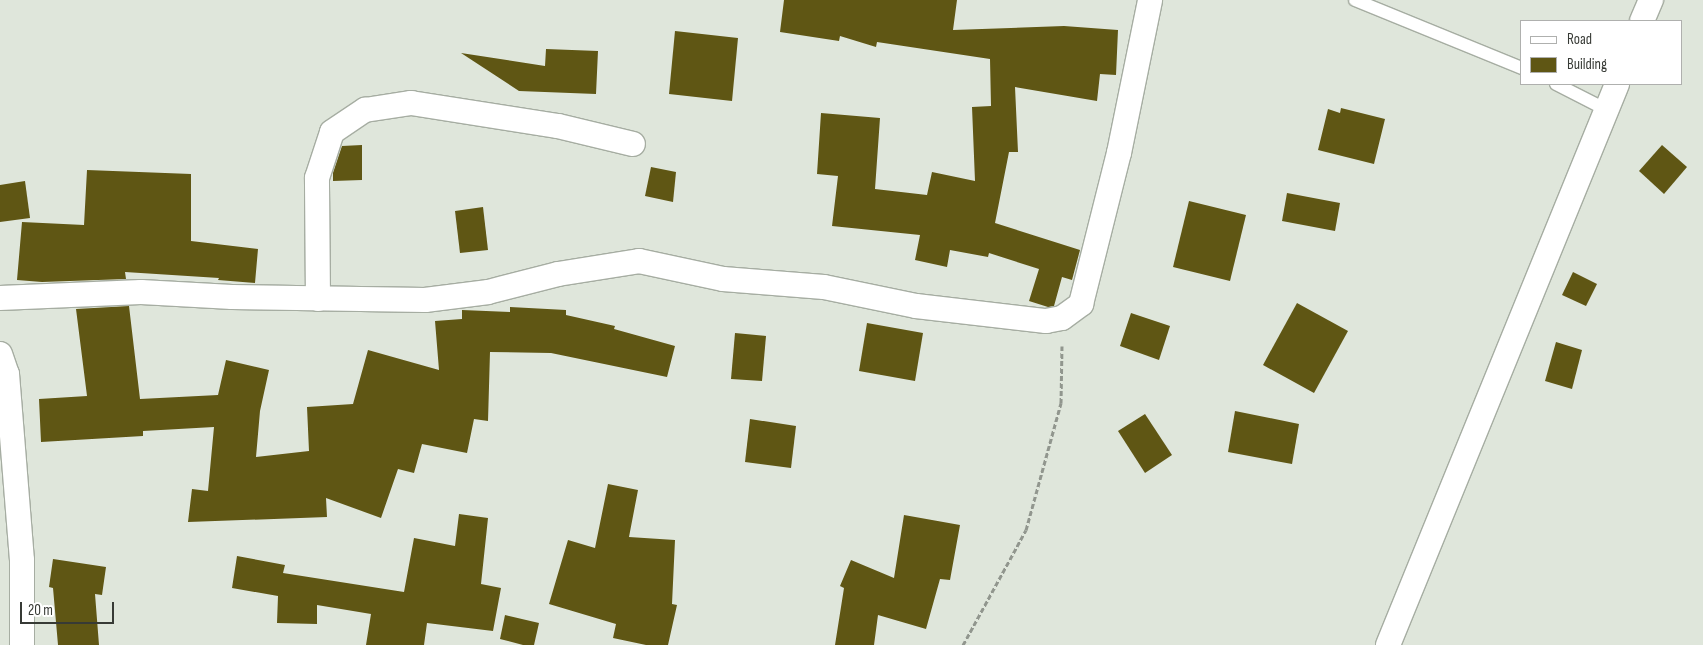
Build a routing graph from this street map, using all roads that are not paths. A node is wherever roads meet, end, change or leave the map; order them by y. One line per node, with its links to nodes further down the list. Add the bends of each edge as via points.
1 (1150, 0): 11 (street, via 1119,154 1081,304 1062,318 1046,321 916,306 824,287 723,279 639,261 558,274 488,292 425,300)
2 (1355, 0): 5 (lane)
3 (1651, 0): 4 (street)
4 (1642, 20)
5 (1520, 67)
6 (1558, 85): 8 (lane)
7 (1617, 85): 8 (street)
8 (1607, 110): 14 (street)
9 (632, 144): 11 (street, via 558,126 411,102 365,110 332,132 316,178)
10 (0, 298): 11 (street, via 141,292)
11 (318, 299)
12 (0, 354): 13 (street, via 7,374 22,560)
13 (22, 645)
14 (1388, 645)

